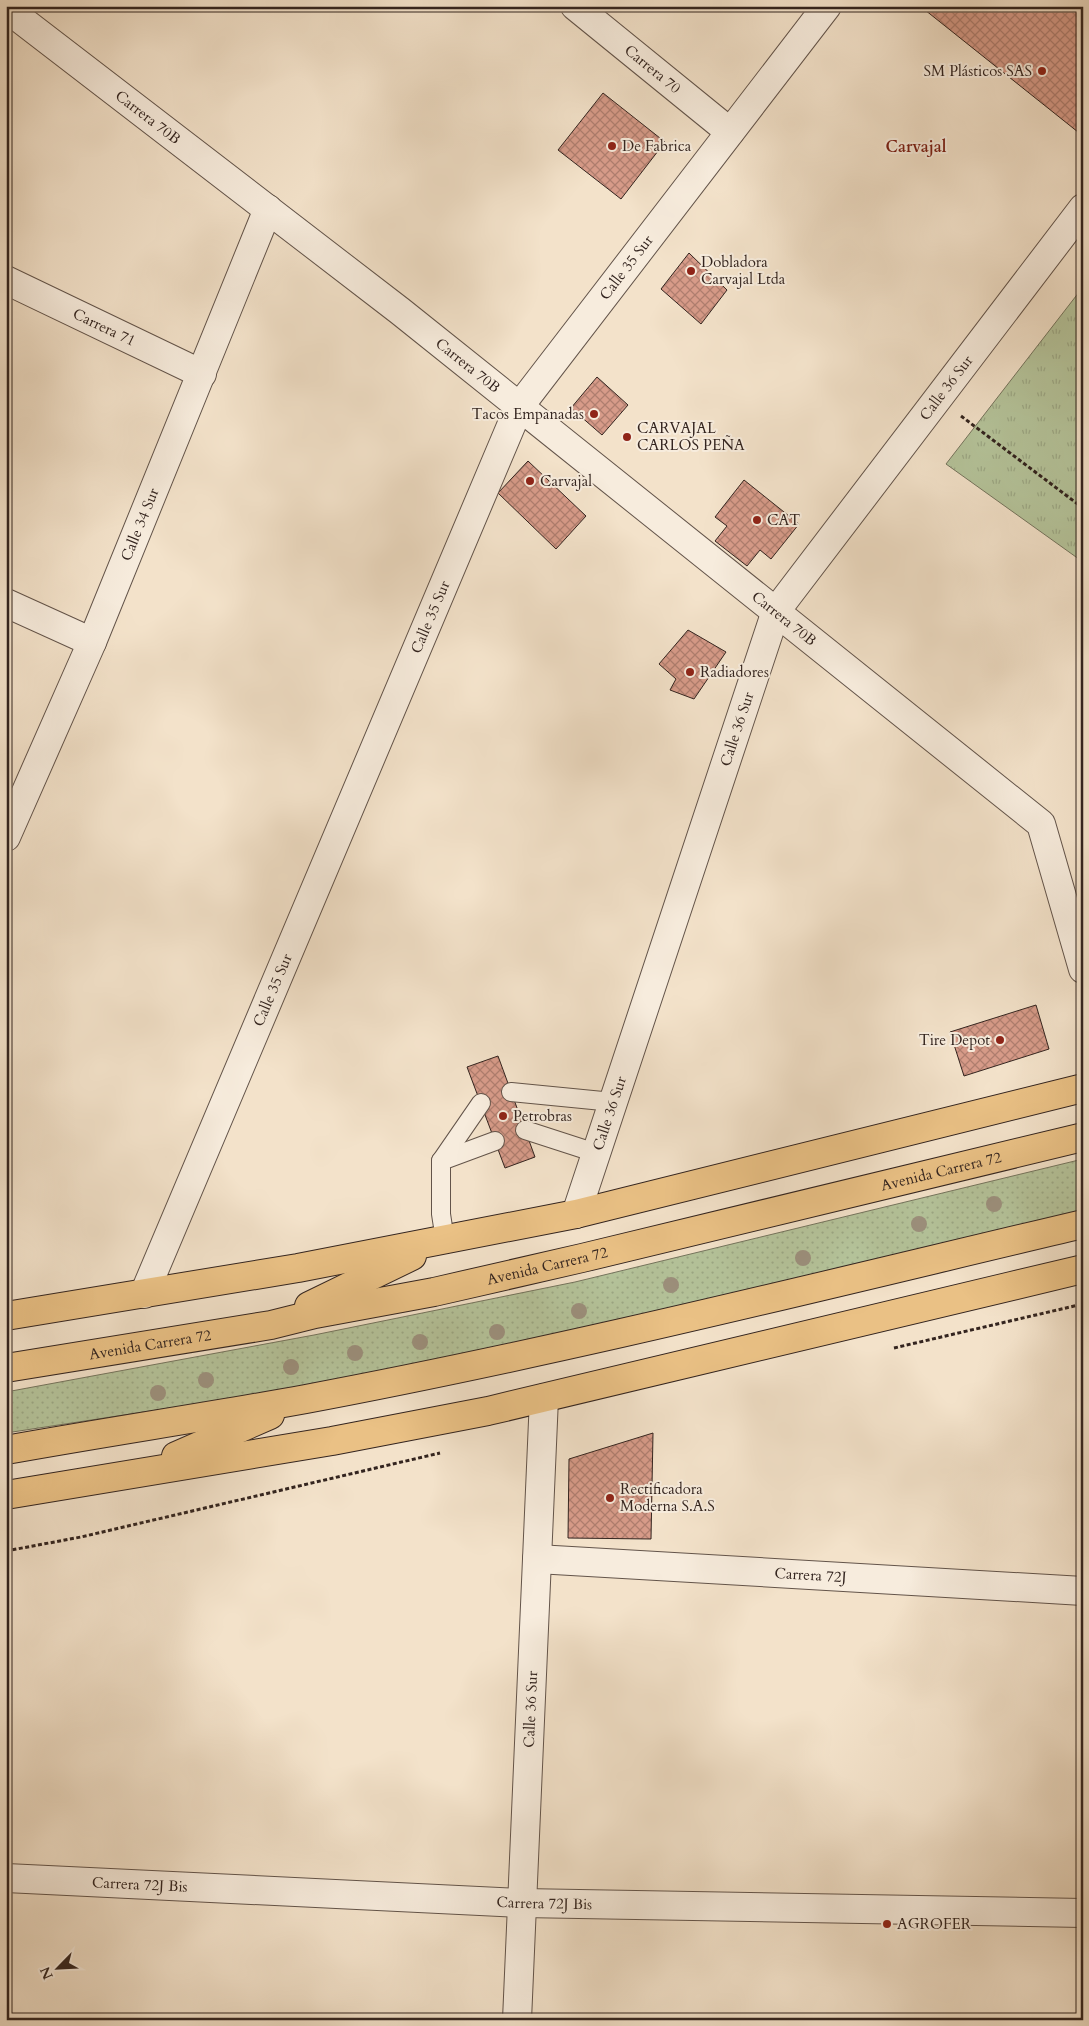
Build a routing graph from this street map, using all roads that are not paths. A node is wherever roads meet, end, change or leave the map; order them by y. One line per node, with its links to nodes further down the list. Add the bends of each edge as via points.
1 (575, 6): 4 (street, Carrera 70)
2 (827, 6): 4 (street, Calle 35 Sur)
3 (6, 8): 6 (street, Carrera 70B)
4 (730, 132): 9 (street, Calle 35 Sur)
5 (1083, 208): 11 (street, Calle 36 Sur)
6 (268, 209): 8 (street, Calle 34 Sur); 9 (street, Carrera 70B)
7 (6, 280): 8 (street, Carrera 71)
8 (202, 374): 12 (street, Calle 34 Sur)
9 (519, 406): 11 (street, Carrera 70B); 28 (street, Calle 35 Sur)
10 (6, 603): 12 (street)
11 (776, 612): 14 (street, Carrera 70B, via 1042,824); 18 (street, Calle 36 Sur)
12 (92, 642): 13 (street, Calle 34 Sur)
13 (6, 838)
14 (1083, 969)
15 (1083, 1088): 24 (highway)
16 (511, 1092): 18 (lane)
17 (481, 1102): 23 (lane)
18 (613, 1102): 22 (street, Calle 36 Sur)
19 (525, 1130): 22 (lane)
20 (1083, 1137): 30 (highway, Avenida Carrera 72, via 434,1292)
21 (495, 1141): 23 (lane)
22 (596, 1153): 24 (street, Calle 36 Sur)
23 (441, 1161): 26 (lane, via 441,1214)
24 (576, 1214): 26 (highway)
25 (1083, 1224): 33 (highway, via 591,1340)
26 (445, 1240): 28 (highway); 30 (highway)
27 (1083, 1269): 32 (highway)
28 (144, 1294): 29 (highway)
29 (6, 1316)
30 (271, 1325): 31 (highway, Avenida Carrera 72)
31 (6, 1368)
32 (544, 1398): 35 (highway, via 342,1440); 37 (street, Calle 36 Sur)
33 (306, 1399): 34 (highway); 35 (highway)
34 (6, 1450)
35 (138, 1473): 36 (highway)
36 (6, 1495)
37 (537, 1559): 38 (street, Carrera 72J); 40 (street, Calle 36 Sur)
38 (1083, 1591)
39 (6, 1878): 40 (street, Carrera 72J Bis)
40 (522, 1903): 41 (street, Carrera 72J Bis); 42 (street, Calle 36 Sur)
41 (1083, 1914)
42 (517, 2020)

